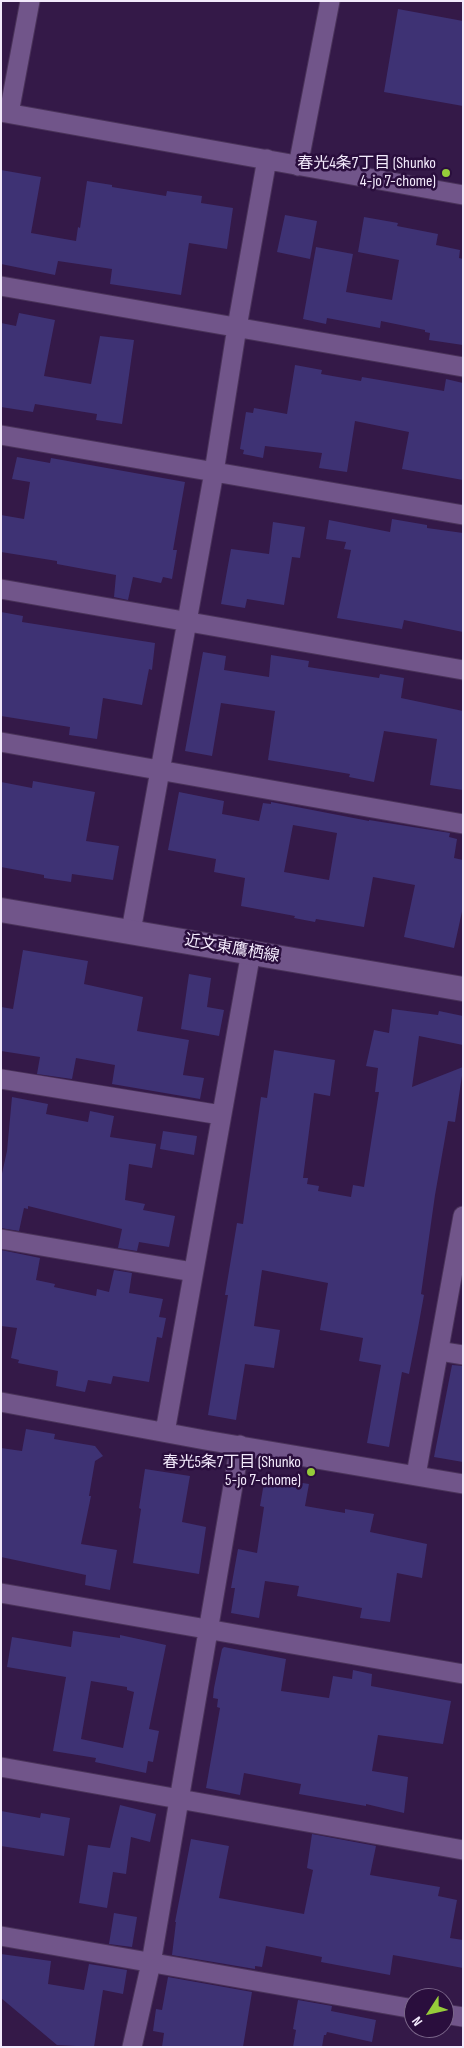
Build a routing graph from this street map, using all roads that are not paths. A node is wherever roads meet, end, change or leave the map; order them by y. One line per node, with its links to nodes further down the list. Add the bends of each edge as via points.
1 (30, 1): 3 (street)
2 (330, 1): 5 (street)
3 (5, 112): 4 (street)
4 (267, 159): 5 (street); 8 (street)
5 (298, 166): 6 (street)
6 (463, 195)
7 (1, 286): 8 (street)
8 (237, 327): 9 (street); 11 (street)
9 (463, 367)
10 (1, 435): 11 (street)
11 (214, 472): 12 (street); 14 (street)
12 (463, 515)
13 (1, 589): 14 (street)
14 (187, 620): 15 (street); 17 (street)
15 (463, 670)
16 (1, 742): 17 (street)
17 (160, 770): 18 (street); 20 (street)
18 (463, 824)
19 (1, 910): 20 (street, 近文東鷹栖線)
20 (132, 931): 21 (street, 近文東鷹栖線)
21 (251, 952): 22 (street, 近文東鷹栖線); 24 (street)
22 (463, 989)
23 (1, 1080): 24 (street)
24 (222, 1115): 27 (street)
25 (463, 1216): 28 (street)
26 (1, 1239): 27 (street)
27 (193, 1272): 31 (street)
28 (439, 1351): 29 (street); 33 (street)
29 (463, 1355)
30 (1, 1402): 31 (street)
31 (165, 1432): 32 (street)
32 (240, 1445): 33 (street); 36 (street)
33 (416, 1475): 34 (street)
34 (463, 1484)
35 (1, 1593): 36 (street)
36 (207, 1629): 37 (street); 39 (street)
37 (463, 1674)
38 (1, 1767): 39 (street)
39 (178, 1798): 40 (street); 42 (street)
40 (463, 1850)
41 (1, 1936): 42 (street)
42 (150, 1963): 43 (street); 44 (street)
43 (404, 2007)
44 (132, 2047)

